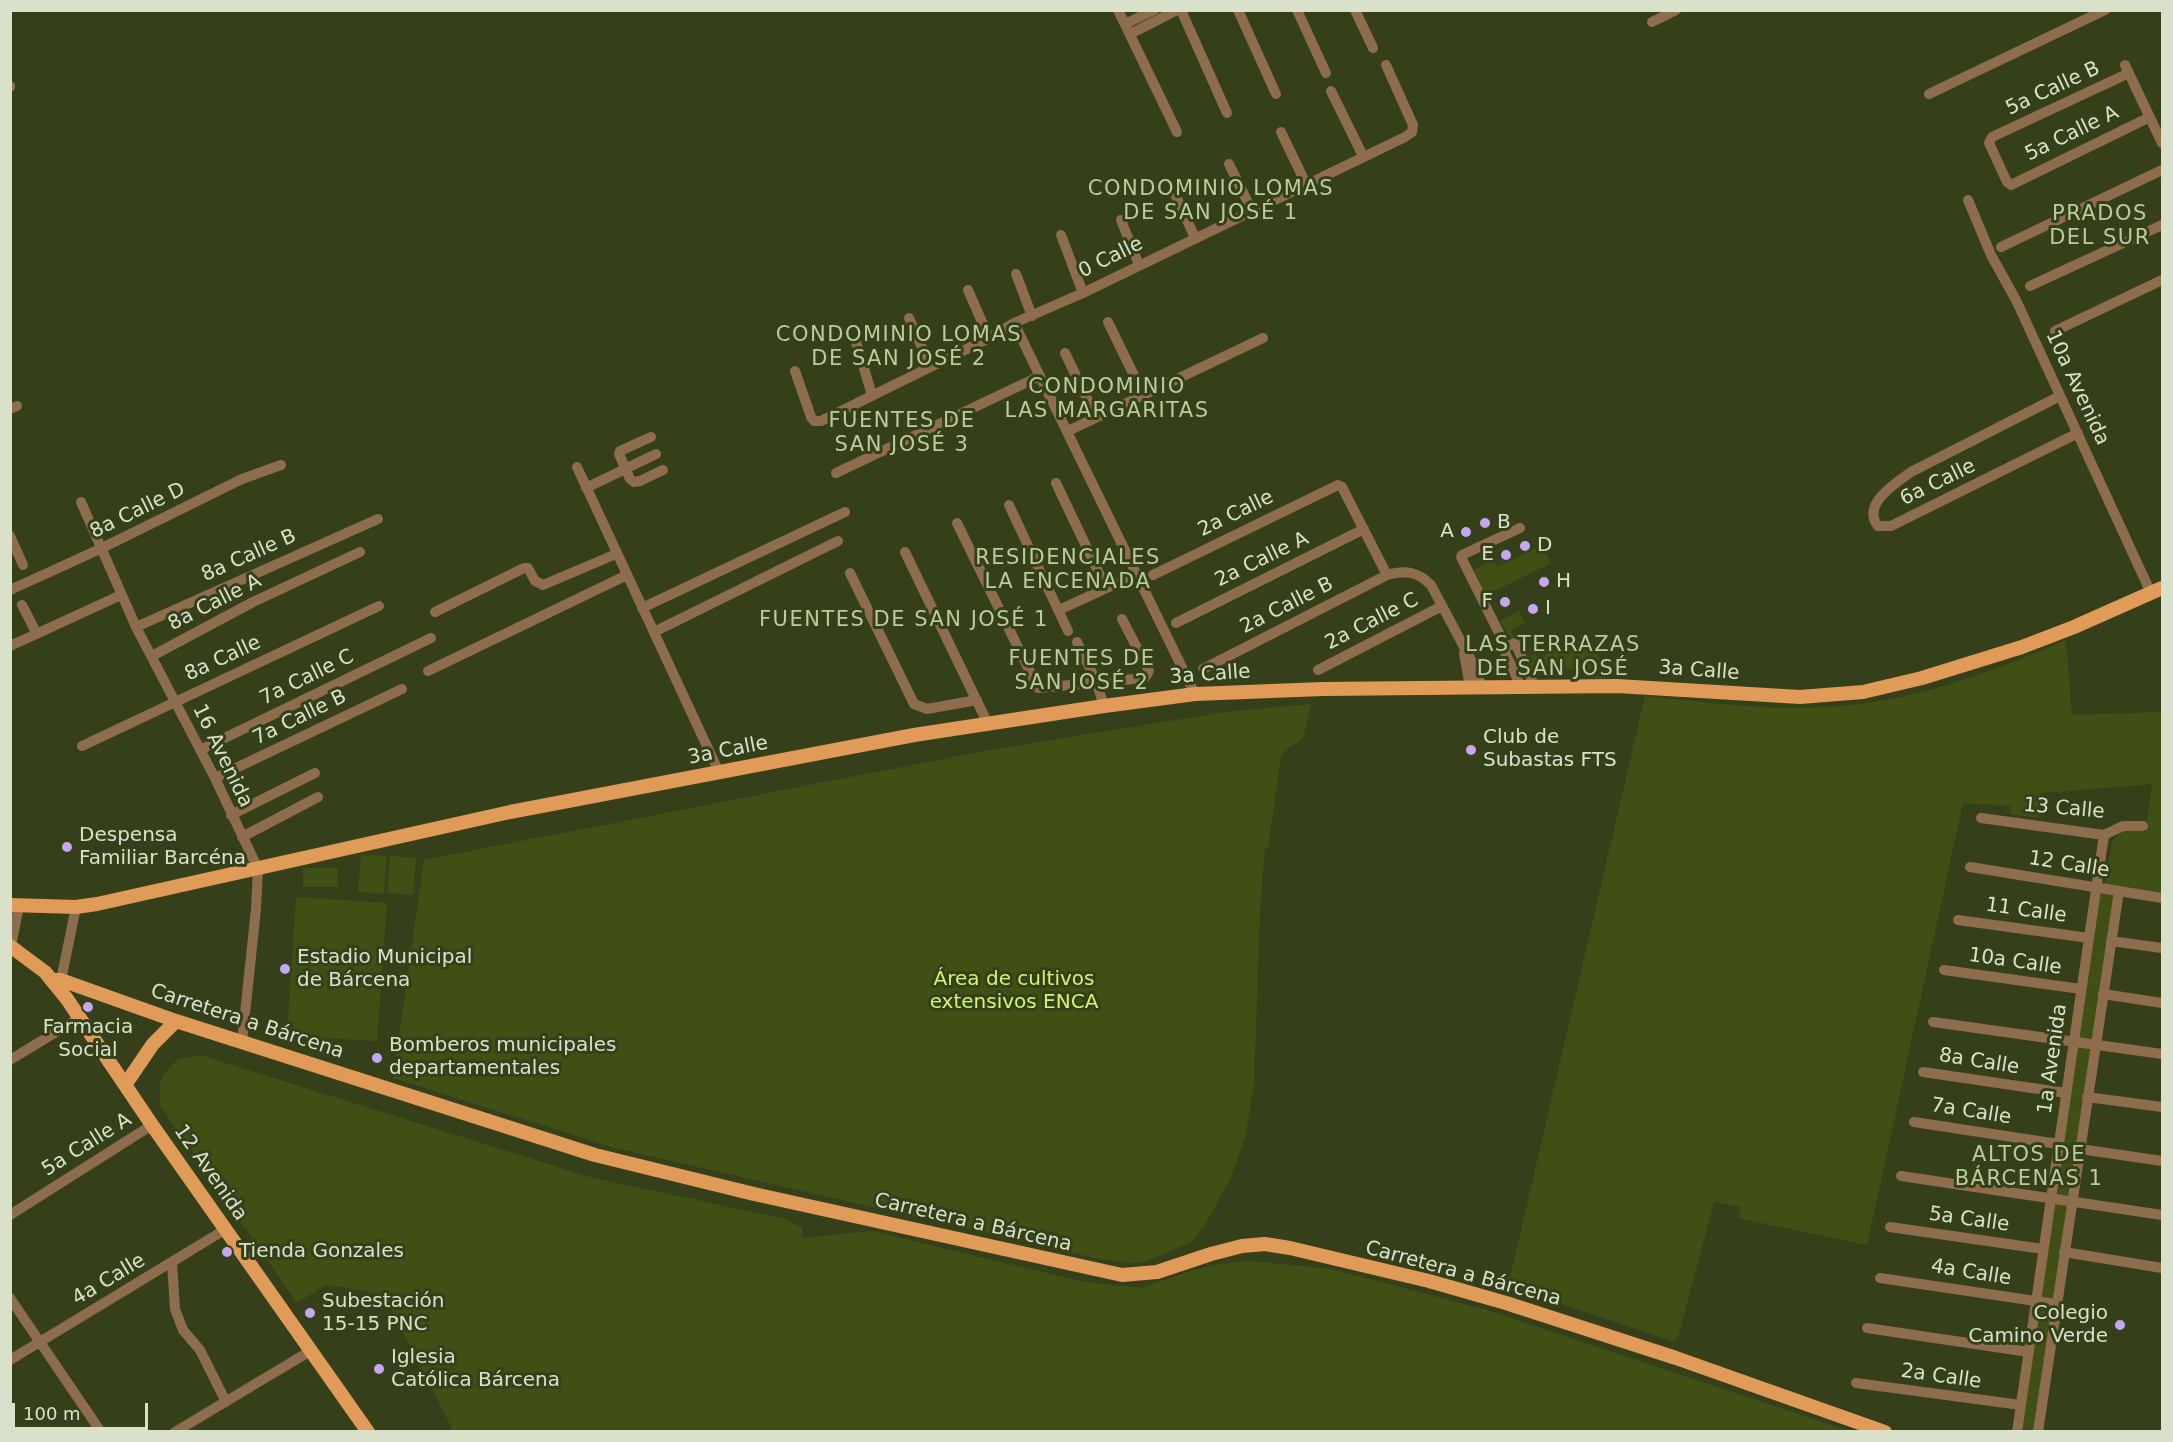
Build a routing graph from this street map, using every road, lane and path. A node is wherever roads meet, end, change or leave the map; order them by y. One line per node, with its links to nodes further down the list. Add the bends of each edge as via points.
1 (1118, 10): 10 (street)
2 (1154, 10): 10 (street)
3 (1179, 10): 10 (street); 17 (street)
4 (1238, 10): 15 (street)
5 (1297, 10): 13 (street)
6 (1355, 10): 11 (street)
7 (1676, 10): 9 (street)
8 (2105, 10): 16 (street)
9 (1652, 22)
10 (1127, 29): 19 (street)
11 (1373, 48)
12 (1386, 65): 22 (street, 0 Calle, via 1413,125 1412,132)
13 (1326, 73)
14 (1331, 91): 22 (street)
15 (1276, 94)
16 (1929, 94)
17 (1227, 113)
18 (2150, 117): 21 (street); 26 (street, 5a Calle A); 26 (street, 5a Calle B, via 2127,69 1992,137 1989,143)
19 (1177, 132)
20 (1281, 132): 25 (street)
21 (2163, 143)
22 (1363, 156): 25 (street, 0 Calle)
23 (1229, 164): 29 (street)
24 (2163, 170): 34 (street)
25 (1306, 184): 29 (street, 0 Calle)
26 (2011, 185)
27 (1176, 196): 33 (street)
28 (1968, 200): 55 (street, 10a Avenida)
29 (1252, 210): 33 (street, 0 Calle)
30 (1122, 220): 35 (street)
31 (2163, 225): 38 (street)
32 (1061, 234): 40 (street)
33 (1195, 238): 35 (street, 0 Calle)
34 (2001, 247)
35 (1139, 265): 40 (street, 0 Calle)
36 (1016, 274): 41 (street)
37 (2163, 280): 45 (street)
38 (2030, 286)
39 (968, 290): 46 (street)
40 (1083, 293): 41 (street, 0 Calle)
41 (1032, 316): 44 (street, 0 Calle)
42 (909, 318): 50 (street)
43 (1108, 322): 53 (street)
44 (1014, 323): 46 (street, 0 Calle); 52 (street)
45 (2055, 331)
46 (989, 338): 50 (street, 0 Calle)
47 (1263, 338): 53 (street)
48 (856, 342): 54 (street)
49 (1065, 353): 56 (street)
50 (930, 366): 54 (street, 0 Calle)
51 (795, 371): 54 (street, 0 Calle, via 814,421)
52 (1040, 376): 57 (street); 65 (street)
53 (1143, 394): 56 (street)
54 (872, 395)
55 (2060, 396): 58 (street, 10a Avenida); 58 (street, 6a Calle, via 1911,472 1875,505 1872,519 1878,526 1891,526)
56 (1096, 417): 57 (street)
57 (1068, 431): 83 (street)
58 (2078, 433): 89 (street, 10a Avenida)
59 (651, 437): 63 (street, via 620,451)
60 (656, 454): 63 (street)
61 (281, 465): 77 (street, 8a Calle D, via 243,479)
62 (577, 467): 67 (street)
63 (626, 469): 64 (street, via 633,482); 67 (street)
64 (663, 471)
65 (836, 473)
66 (1056, 483): 87 (street)
67 (586, 488): 80 (street)
68 (81, 502): 77 (street, 16 Avenida)
69 (1009, 505): 95 (street)
70 (845, 512): 94 (street)
71 (378, 519): 99 (street, 8a Calle B)
72 (957, 523): 110 (street, via 1038,688)
73 (1520, 528): 112 (street, via 1461,557)
74 (1364, 529): 85 (street, 2a Calle, via 1338,485); 86 (street); 98 (street, 2a Calle A)
75 (10, 536): 81 (street)
76 (838, 541): 101 (street)
77 (100, 549): 88 (street, 8a Calle D); 90 (street, 16 Avenida)
78 (360, 552): 106 (street, 8a Calle A, via 253,602)
79 (905, 552): 115 (street)
80 (616, 554): 84 (street); 96 (street, via 543,585 524,568)
81 (23, 565)
82 (850, 573): 115 (street, via 914,704 927,709)
83 (1137, 574): 87 (street); 114 (street)
84 (627, 575): 94 (street); 109 (street)
85 (1153, 575)
86 (1387, 575): 93 (street, via 1400,572 1423,577); 107 (street, 2a Calle B)
87 (1107, 588): 95 (street)
88 (10, 590)
89 (2157, 591): 112 (main road, 3a Calle, via 2022,647 1863,692 1800,697 1617,686)
90 (121, 594): 99 (street, 16 Avenida); 102 (street)
91 (22, 605): 102 (street)
92 (379, 606): 116 (street, 8a Calle)
93 (1442, 606): 108 (street, 2a Calle C); 111 (street, via 1464,646)
94 (642, 608): 101 (street)
95 (1059, 610): 100 (street)
96 (435, 612)
97 (1122, 619): 110 (street, via 1149,671 1145,678)
98 (1176, 623)
99 (136, 627): 106 (street, 16 Avenida)
100 (1068, 631)
101 (654, 632): 121 (street)
102 (37, 634): 105 (street)
103 (431, 638): 120 (street, 7a Calle C)
104 (1077, 642): 110 (street)
105 (10, 646)
106 (152, 656): 116 (street, 16 Avenida)
107 (1203, 669)
108 (1318, 670)
109 (428, 671)
110 (1096, 681): 117 (street)
111 (1476, 687): 112 (main road, 3a Calle); 114 (main road, 3a Calle)
112 (1528, 687)
113 (402, 689): 123 (street, 7a Calle B)
114 (1195, 694): 117 (main road, 3a Calle)
115 (977, 700): 118 (street)
116 (175, 701): 119 (street, 8a Calle); 120 (street, 16 Avenida)
117 (1104, 706): 118 (main road, 3a Calle)
118 (988, 724): 121 (main road, 3a Calle)
119 (82, 746)
120 (200, 750): 123 (street, 16 Avenida)
121 (719, 772): 131 (main road, 3a Calle, via 491,816)
122 (315, 773): 125 (street)
123 (215, 778): 125 (street, 16 Avenida)
124 (318, 797): 129 (street)
125 (231, 815): 129 (street, 16 Avenida)
126 (1981, 818): 128 (street, 13 Calle)
127 (2144, 826): 128 (street, 13 Calle, via 2123,826)
128 (2104, 835): 132 (street, 1a Avenida)
129 (242, 837): 131 (street, 16 Avenida)
130 (1970, 867): 132 (street, 12 Calle)
131 (258, 870): 136 (main road, 3a Calle); 151 (street, 16 Avenida)
132 (2096, 887): 133 (street, 12 Calle); 138 (street, 1a Avenida)
133 (2119, 891): 134 (street, 12 Calle); 139 (street, 1a Avenida)
134 (2163, 898)
135 (15, 906): 136 (main road, 3a Calle); 140 (street)
136 (76, 907): 143 (street)
137 (1958, 920): 138 (street, 11 Calle)
138 (2089, 938): 144 (street, 1a Avenida)
139 (2111, 941): 141 (street); 145 (street, 1a Avenida)
140 (10, 946): 143 (main road, 12 Avenida)
141 (2163, 948)
142 (1944, 970): 144 (street, 10a Calle)
143 (57, 980): 147 (main road, 12 Avenida); 148 (main road, Carretera a Bárcena)
144 (2081, 989): 150 (street, 1a Avenida)
145 (2103, 994): 146 (street); 152 (street, 1a Avenida)
146 (2163, 1003)
147 (79, 1017): 154 (street); 156 (main road, 12 Avenida)
148 (176, 1021): 151 (main road, Carretera a Bárcena); 156 (main road, via 147,1051)
149 (1933, 1022): 150 (street)
150 (2074, 1041): 152 (street); 157 (street, 1a Avenida)
151 (242, 1042): 191 (main road, Carretera a Bárcena, via 595,1155 1098,1271 1145,1274 1228,1249 1265,1244 1290,1248 1429,1281 1666,1355)
152 (2095, 1044): 153 (street); 158 (street, 1a Avenida)
153 (2163, 1054)
154 (10, 1060)
155 (1923, 1072): 157 (street, 8a Calle)
156 (125, 1085): 161 (main road, 12 Avenida)
157 (2066, 1093): 162 (street, 1a Avenida)
158 (2087, 1097): 159 (street); 163 (street, 1a Avenida)
159 (2163, 1107)
160 (1914, 1122): 162 (street, 7a Calle)
161 (152, 1125): 168 (street, 5a Calle A); 171 (main road, 12 Avenida)
162 (2058, 1144): 166 (street, 1a Avenida)
163 (2080, 1149): 164 (street); 167 (street, 1a Avenida)
164 (2163, 1161)
165 (1901, 1176): 166 (street)
166 (2051, 1198): 167 (street); 172 (street, 1a Avenida)
167 (2072, 1202): 169 (street); 173 (street, 1a Avenida)
168 (10, 1215)
169 (2163, 1215)
170 (1890, 1227): 172 (street, 5a Calle)
171 (226, 1229): 174 (street, 4a Calle); 182 (main road, 12 Avenida)
172 (2043, 1249): 178 (street, 1a Avenida)
173 (2064, 1252): 175 (street); 179 (street, 1a Avenida)
174 (172, 1263): 181 (street, 4a Calle); 186 (street, via 174,1309)
175 (2163, 1268)
176 (1880, 1278): 178 (street, 4a Calle)
177 (10, 1298): 181 (street)
178 (2036, 1301): 179 (street, 4a Calle); 183 (street, 1a Avenida)
179 (2056, 1305): 193 (street, 1a Avenida)
180 (1867, 1328): 183 (street)
181 (41, 1343): 184 (street, 4a Calle); 188 (street)
182 (312, 1350): 186 (street); 190 (main road, 12 Avenida)
183 (2029, 1352): 187 (street, 1a Avenida)
184 (10, 1360)
185 (1856, 1383): 187 (street, 2a Calle)
186 (226, 1401): 189 (street)
187 (2021, 1405): 192 (street, 1a Avenida)
188 (101, 1431)
189 (175, 1431)
190 (368, 1431)
191 (1885, 1431)
192 (2018, 1431)
193 (2038, 1431)

